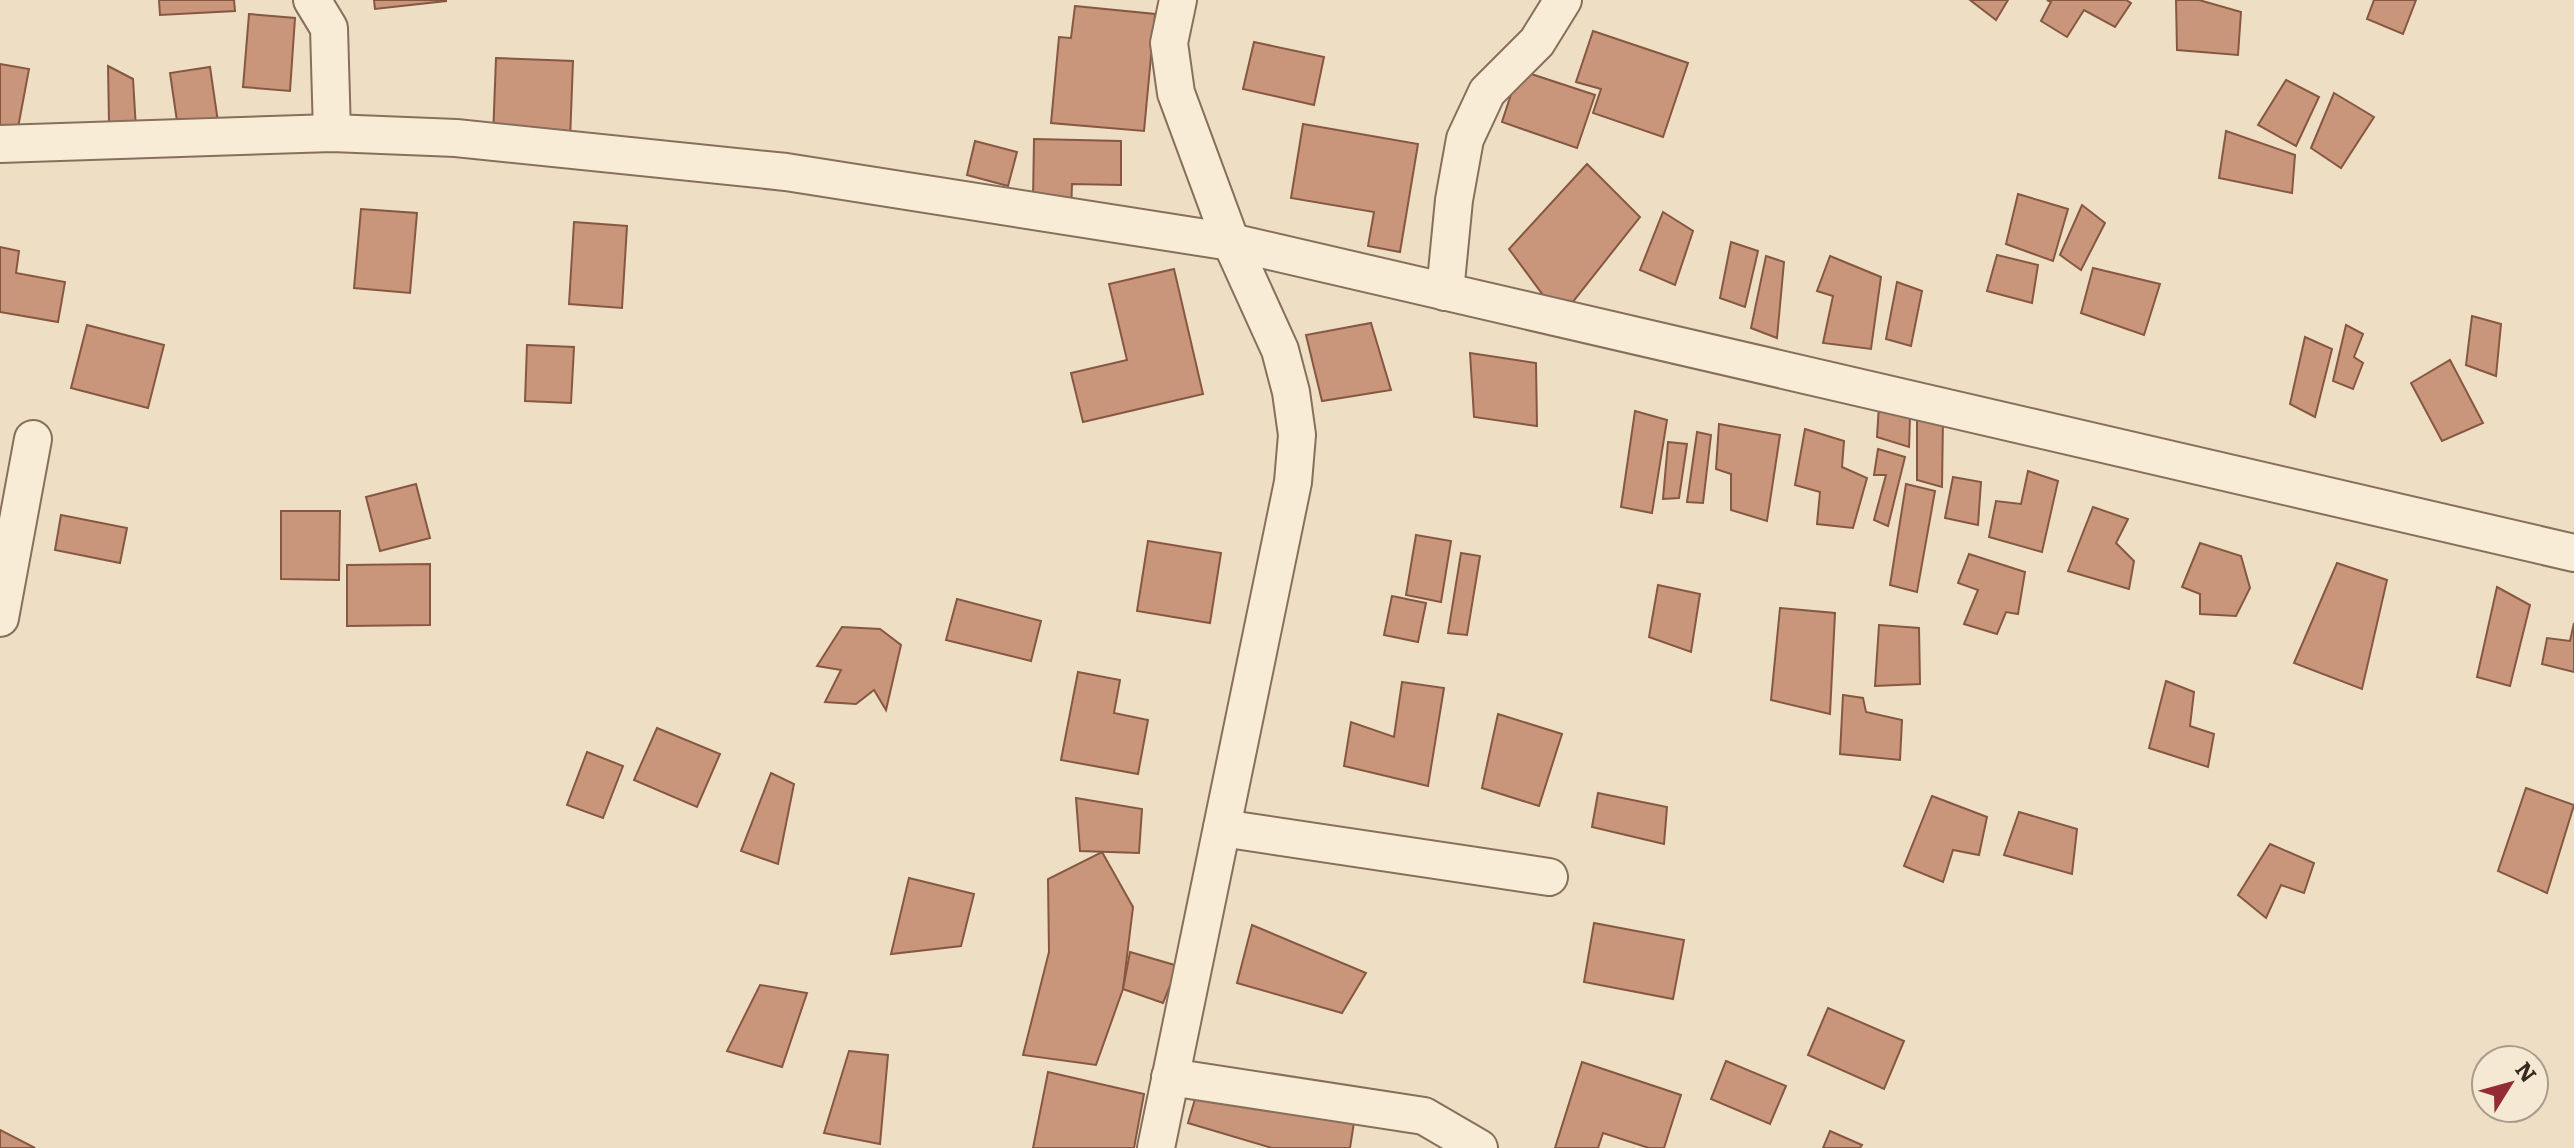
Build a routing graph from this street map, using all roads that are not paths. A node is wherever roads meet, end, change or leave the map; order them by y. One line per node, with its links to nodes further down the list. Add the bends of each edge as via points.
1 (312, 0): 4 (street, via 332,43)
2 (1178, 0): 6 (street, via 1169,43 1176,93)
3 (1563, 0): 7 (street, via 1537,42 1487,92 1465,139)
4 (332, 133): 5 (street); 6 (street, via 456,138 786,172)
5 (0, 144)
6 (1231, 242): 7 (street); 11 (street, via 1280,350 1297,435 1293,482)
7 (1445, 292): 9 (street)
8 (33, 439): 10 (street)
9 (2574, 553)
10 (0, 618)
11 (1222, 828): 12 (street); 13 (street)
12 (1549, 877)
13 (1170, 1077): 14 (street); 15 (street, via 1424,1116)
14 (1156, 1148)
15 (1479, 1148)

